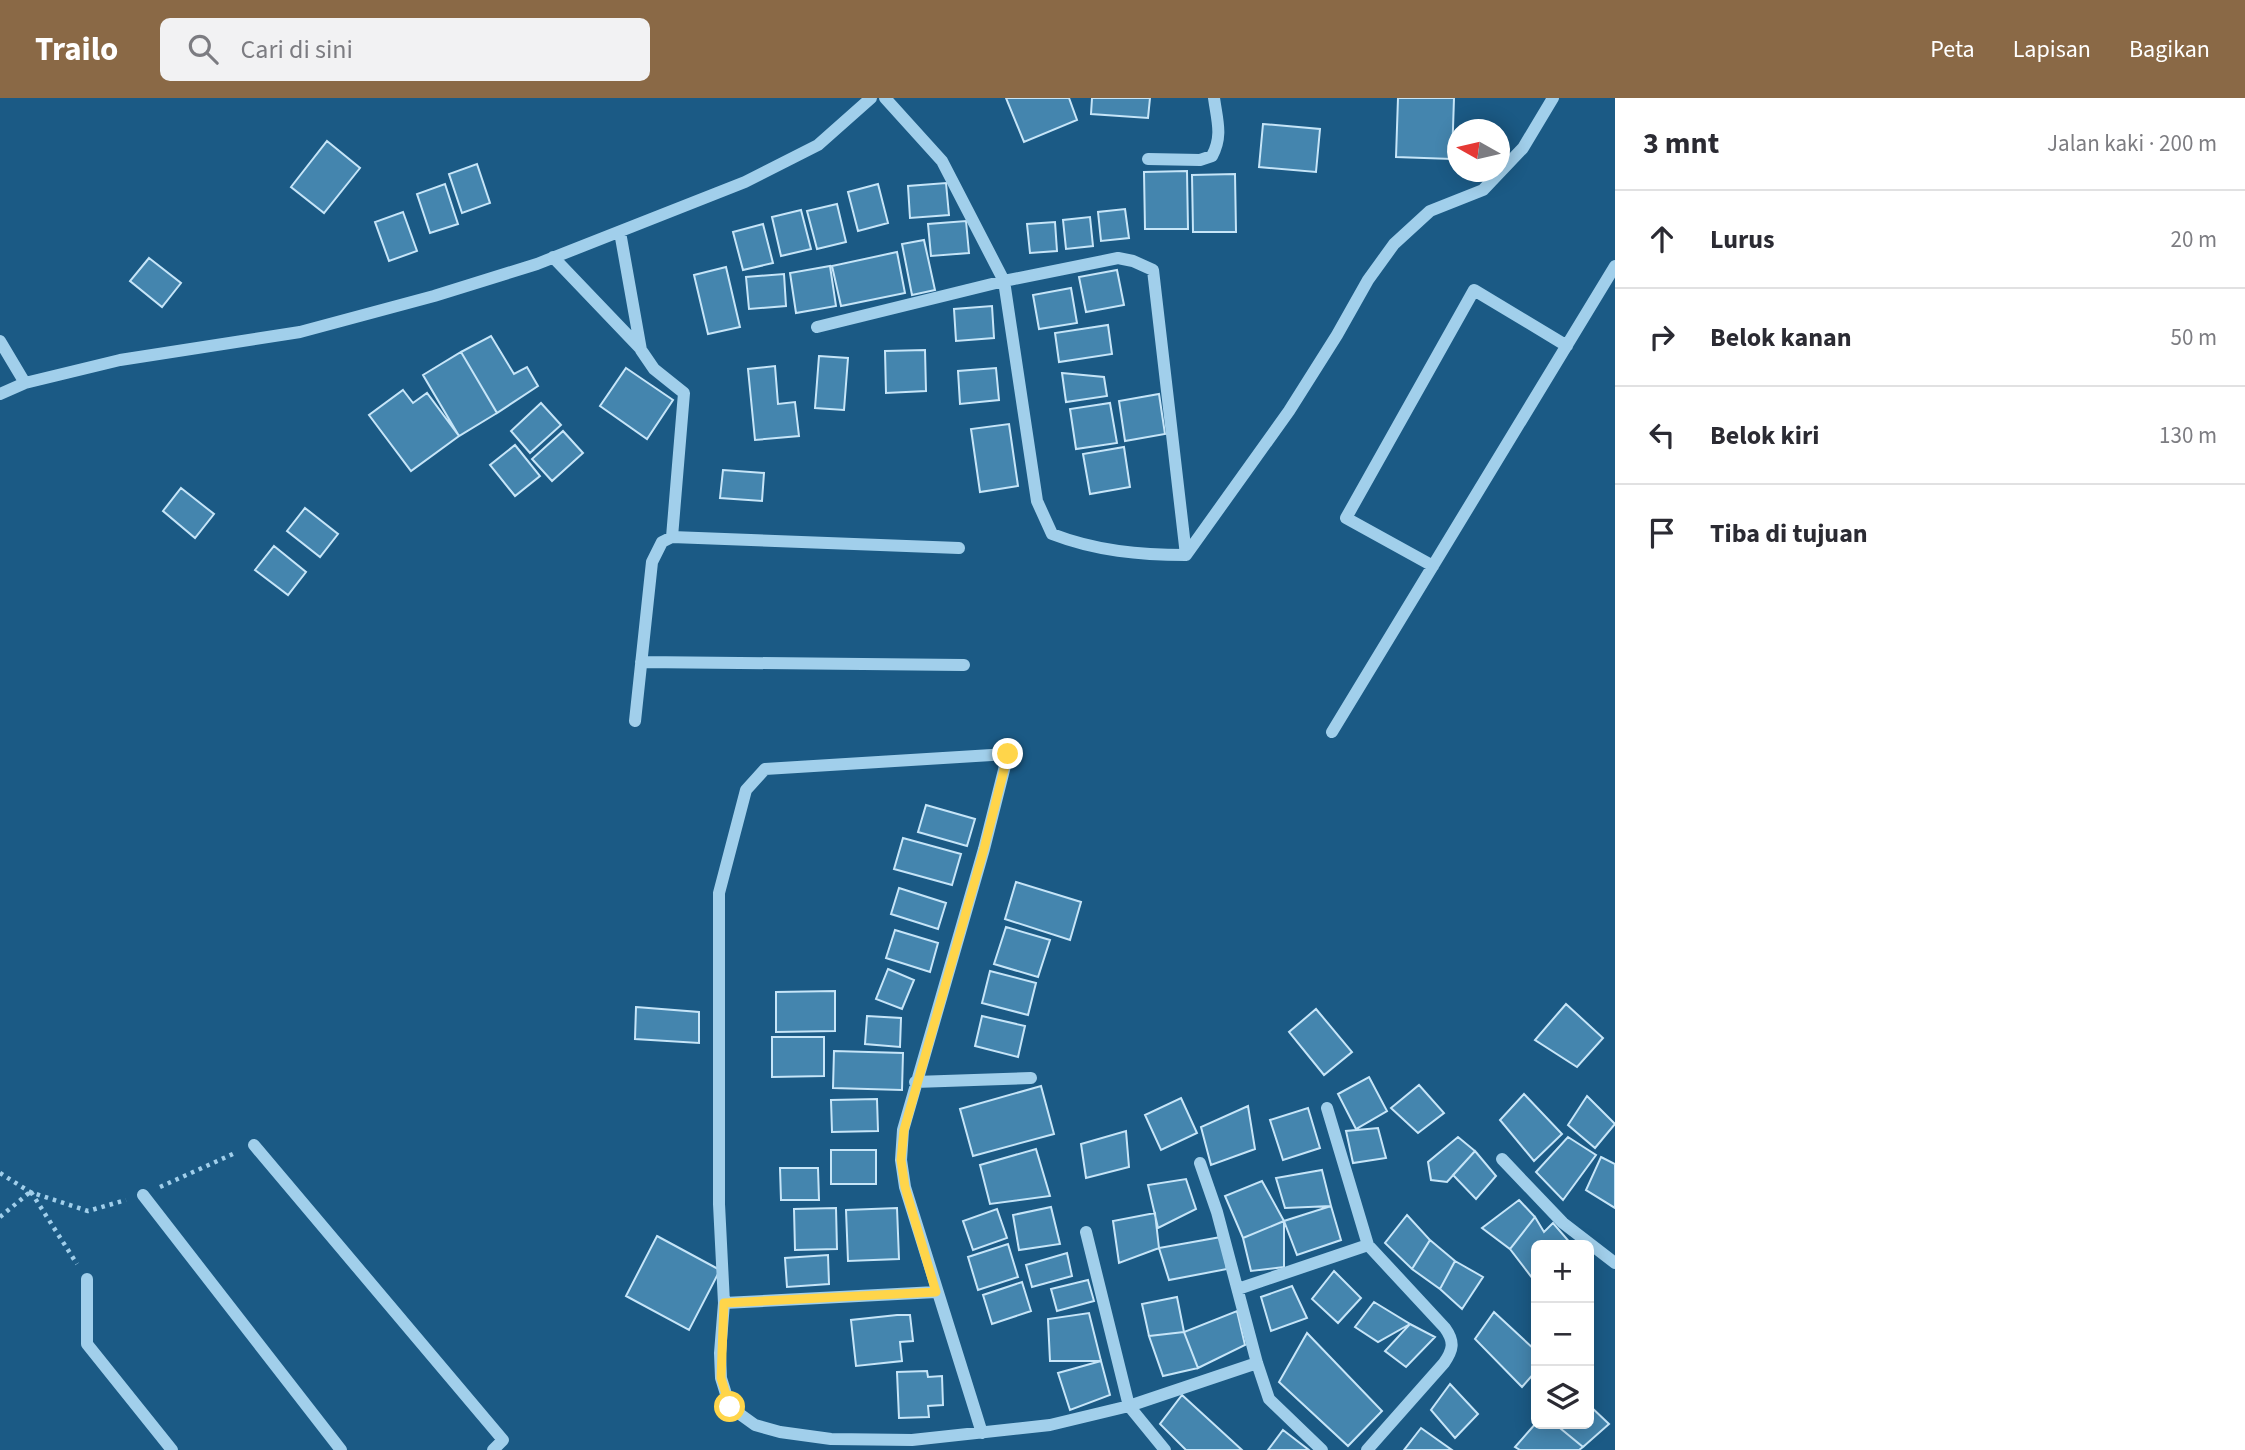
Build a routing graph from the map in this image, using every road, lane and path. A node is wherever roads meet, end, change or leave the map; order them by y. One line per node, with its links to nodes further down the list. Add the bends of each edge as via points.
1 (872, 98): 6 (street, via 818,145 745,182)
2 (885, 98): 9 (street, via 942,162)
3 (1214, 98): 5 (street, via 1220,131 1212,156)
4 (1553, 98): 18 (street, via 1523,148 1483,190 1430,211 1394,244 1289,411)
5 (1148, 159)
6 (620, 232): 7 (street); 13 (street)
7 (553, 257): 13 (street); 14 (street, via 300,332 120,360)
8 (1615, 266): 12 (street)
9 (1004, 281): 10 (street); 18 (street, via 1037,501 1052,534 1077,544 1135,554); 18 (street, via 1118,258 1153,270)
10 (817, 327)
11 (0, 341): 14 (street)
12 (1567, 346): 19 (street); 19 (street, via 1474,290 1346,518)
13 (641, 350): 16 (street, via 654,369 684,393)
14 (25, 383): 15 (street)
15 (0, 394)
16 (672, 537): 17 (street); 20 (street, via 662,542 652,562)
17 (959, 548)
18 (1186, 555)
19 (1433, 566): 23 (street)
20 (641, 662): 21 (street); 22 (street)
21 (964, 665)
22 (635, 721)
23 (1332, 732)
24 (1031, 1078): 25 (street)
25 (915, 1082): 39 (street, via 901,1160); 40 (street, via 1008,754 765,769 746,790 719,893 719,1204)
26 (1326, 1108): 35 (street)
27 (254, 1145): 32 (path); 46 (street, via 503,1440)
28 (1502, 1159): 36 (street, via 1563,1223)
29 (1200, 1163): 38 (street)
30 (0, 1174): 31 (path)
31 (30, 1192): 32 (path, via 88,1211); 33 (path); 37 (path)
32 (143, 1195): 45 (street)
33 (0, 1217)
34 (1086, 1232): 42 (street)
35 (1368, 1245): 38 (street); 49 (street, via 1445,1328 1453,1343 1444,1363)
36 (1615, 1264)
37 (87, 1279): 44 (street, via 87,1344)
38 (1238, 1289): 41 (street)
39 (936, 1292): 40 (street); 43 (street)
40 (724, 1303): 43 (street, via 721,1378 730,1407 755,1425 831,1439 912,1440)
41 (1256, 1363): 42 (street); 48 (street, via 1269,1399)
42 (1129, 1406): 43 (street, via 1050,1425); 47 (street)
43 (982, 1433)
44 (172, 1450)
45 (341, 1450)
46 (493, 1450)
47 (1165, 1450)
48 (1322, 1450)
49 (1367, 1450)

